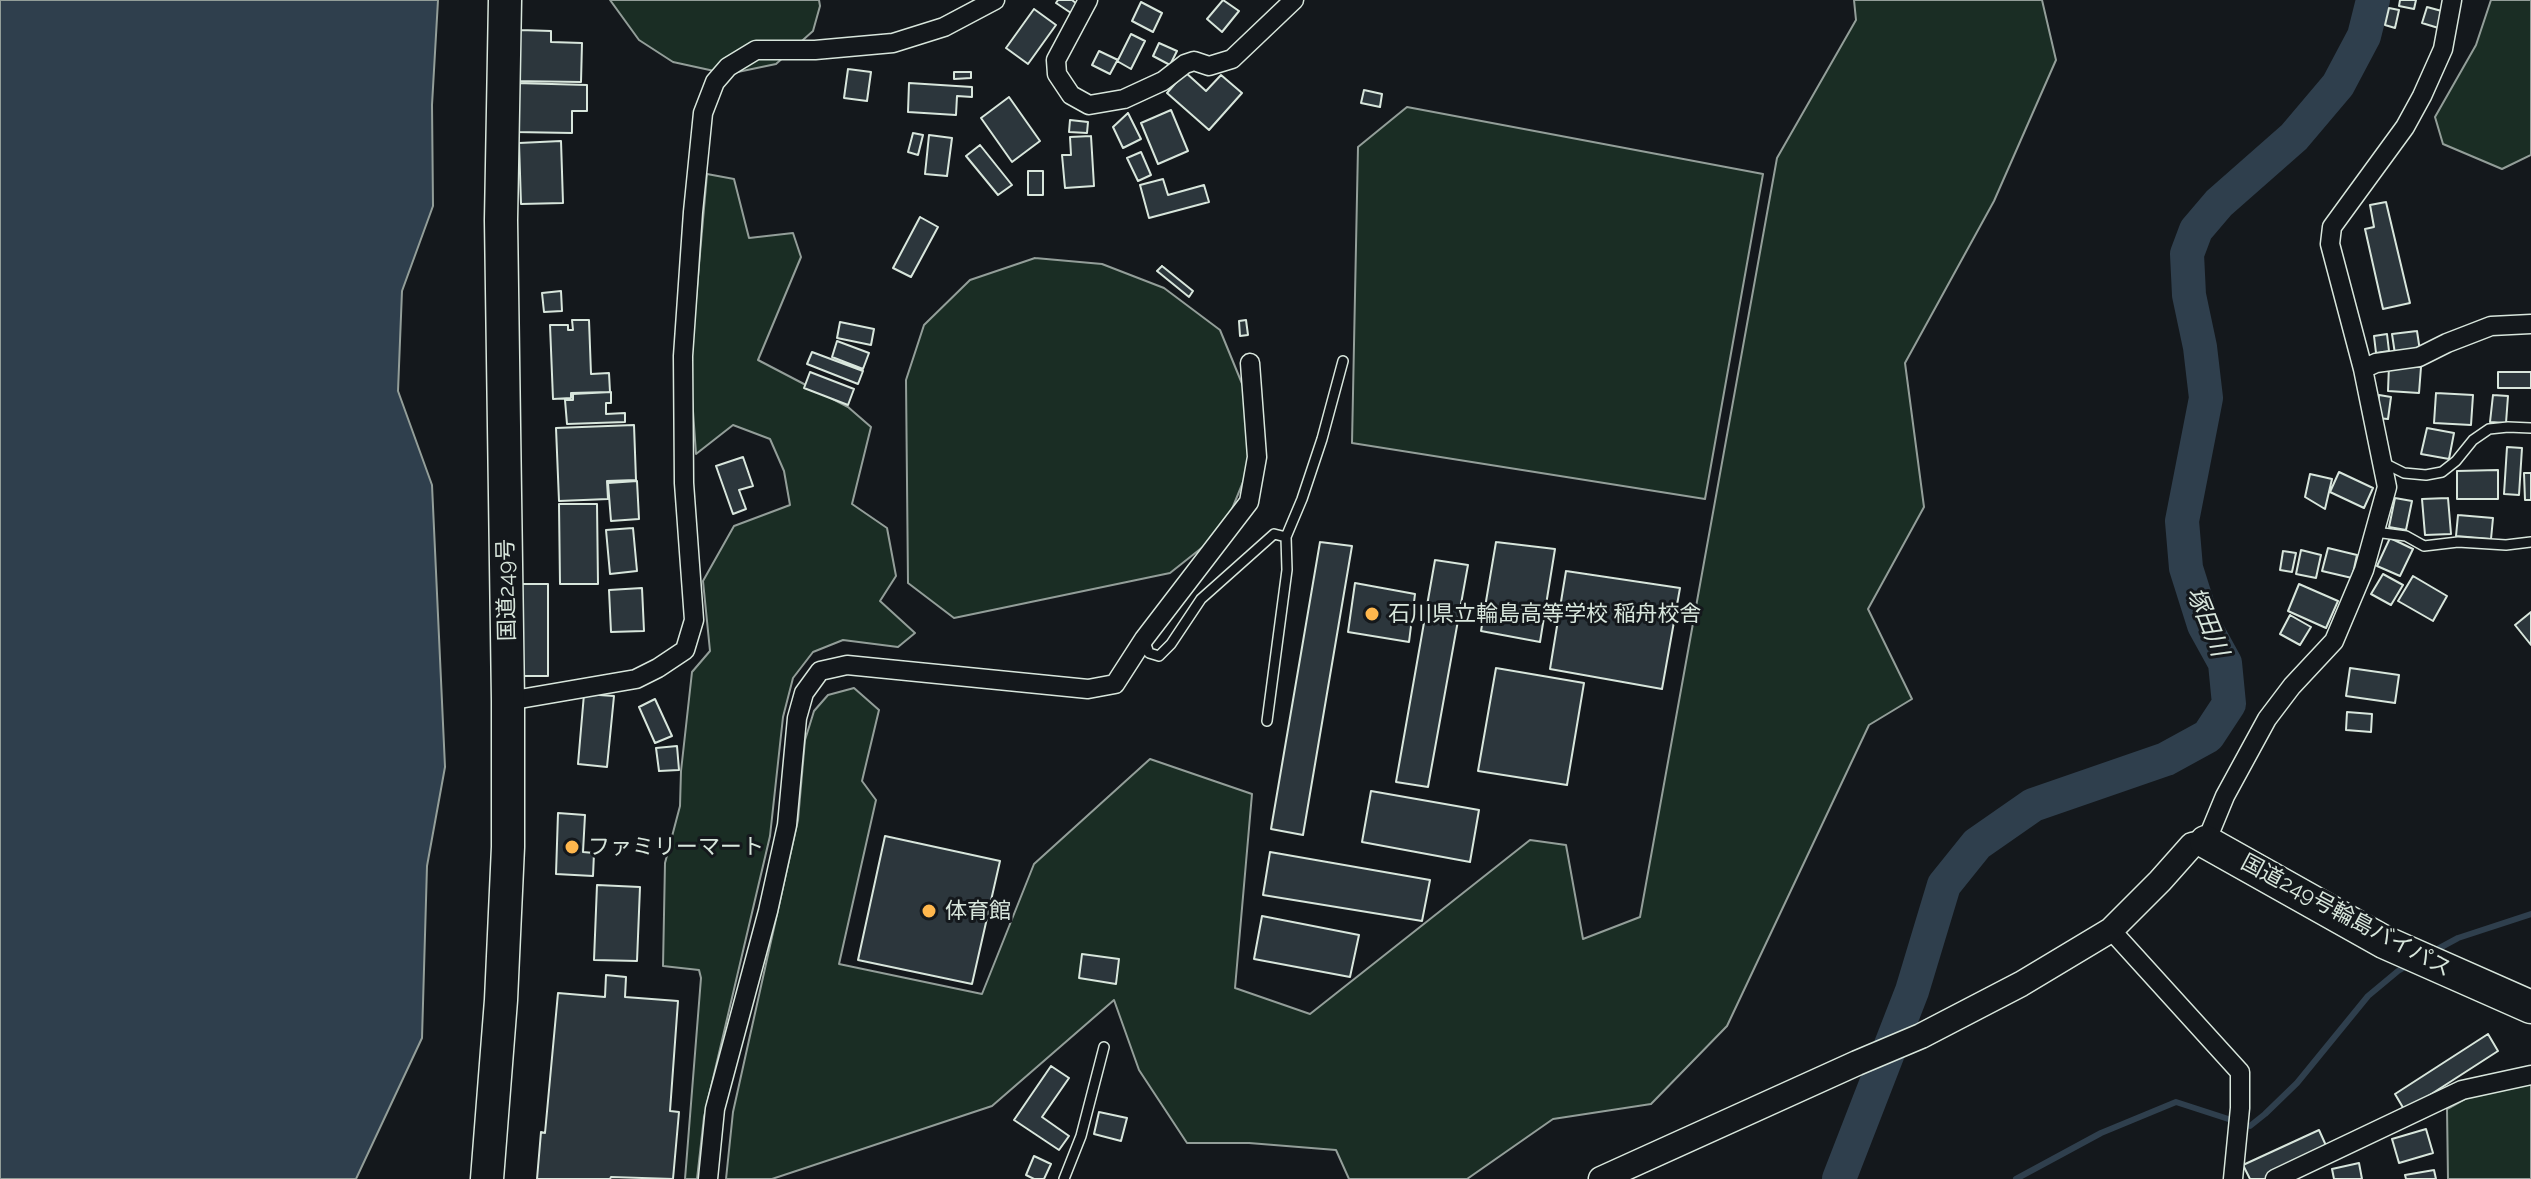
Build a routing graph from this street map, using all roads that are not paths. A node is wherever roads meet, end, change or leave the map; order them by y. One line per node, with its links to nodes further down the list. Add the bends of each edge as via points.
1 (505, 0): 16 (highway, 国道249号, via 501,220)
2 (995, 0): 16 (street, via 944,27 893,43 756,50 715,82 703,113 683,356 684,483 694,620 685,650 636,679)
3 (1088, 0): 4 (street, via 1056,60 1057,74 1071,95 1089,105 1124,99 1194,61 1209,66 1232,59)
4 (1294, 0)
5 (2452, 0): 9 (street, via 2443,49 2422,96 2332,227 2330,244)
6 (2531, 324): 9 (street, via 2491,326 2419,357)
7 (1343, 361): 13 (lane, via 1322,439)
8 (1250, 363): 15 (street, via 1257,457 1249,502)
9 (2363, 369): 11 (street)
10 (2531, 428): 11 (lane, via 2489,429 2442,472 2404,473)
11 (2382, 462): 12 (street, via 2387,487)
12 (2375, 532): 14 (lane, via 2406,536 2424,546); 18 (street, via 2334,641 2267,719)
13 (1286, 537): 15 (lane, via 1274,534 1201,599 1159,656 1149,653); 17 (lane, via 1287,570)
14 (2531, 542)
15 (1144, 639): 24 (street, via 1115,684 1088,689 847,665 820,671 804,693 797,718 787,825 715,1109)
16 (508, 701): 23 (highway, 国道249号, via 508,847)
17 (1267, 721)
18 (2206, 842): 19 (street, via 2192,845); 20 (highway, 国道249号輪島バイパス, via 2384,942)
19 (2111, 930): 26 (street, via 1921,1036); 27 (street, via 2240,1072)
20 (2531, 1007)
21 (1104, 1047): 25 (lane)
22 (2531, 1075): 28 (street, via 2462,1090)
23 (487, 1179)
24 (708, 1179)
25 (1064, 1179)
26 (1601, 1179)
27 (2233, 1179)
28 (2275, 1179)

